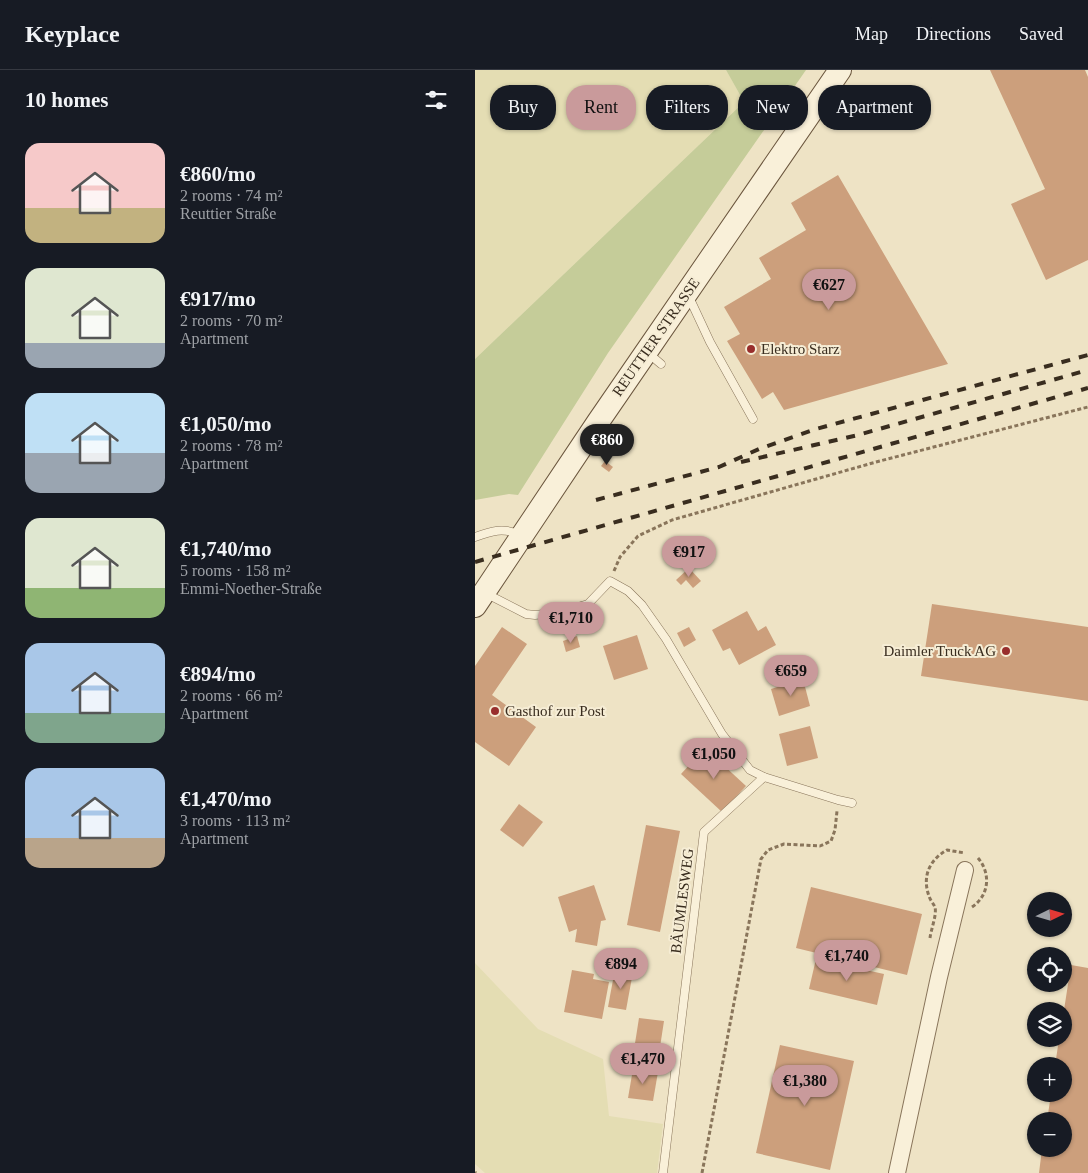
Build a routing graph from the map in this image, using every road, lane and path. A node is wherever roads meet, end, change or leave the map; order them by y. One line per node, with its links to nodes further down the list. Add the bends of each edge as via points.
1 (841, 70): 2 (main road, REUTTIER STRASSE)
2 (687, 293): 4 (lane); 5 (main road, REUTTIER STRASSE, via 653,358)
3 (1088, 407): 7 (path, via 672,520 638,536 619,557)
4 (753, 419)
5 (522, 536): 6 (lane, via 503,529); 8 (main road, REUTTIER STRASSE)
6 (475, 537)
7 (611, 581): 8 (lane, via 588,604 535,615); 9 (lane, via 628,591 642,606 666,639 722,734 750,770)
8 (478, 595)
9 (763, 777): 10 (lane); 13 (lane, BÄUMLESWEG, via 704,832)
10 (838, 800): 11 (lane); 14 (path, via 831,842 820,846 784,844 768,850 761,859)
11 (852, 803)
12 (965, 870): 15 (street)
13 (663, 1173)
14 (702, 1173)
15 (897, 1173)

